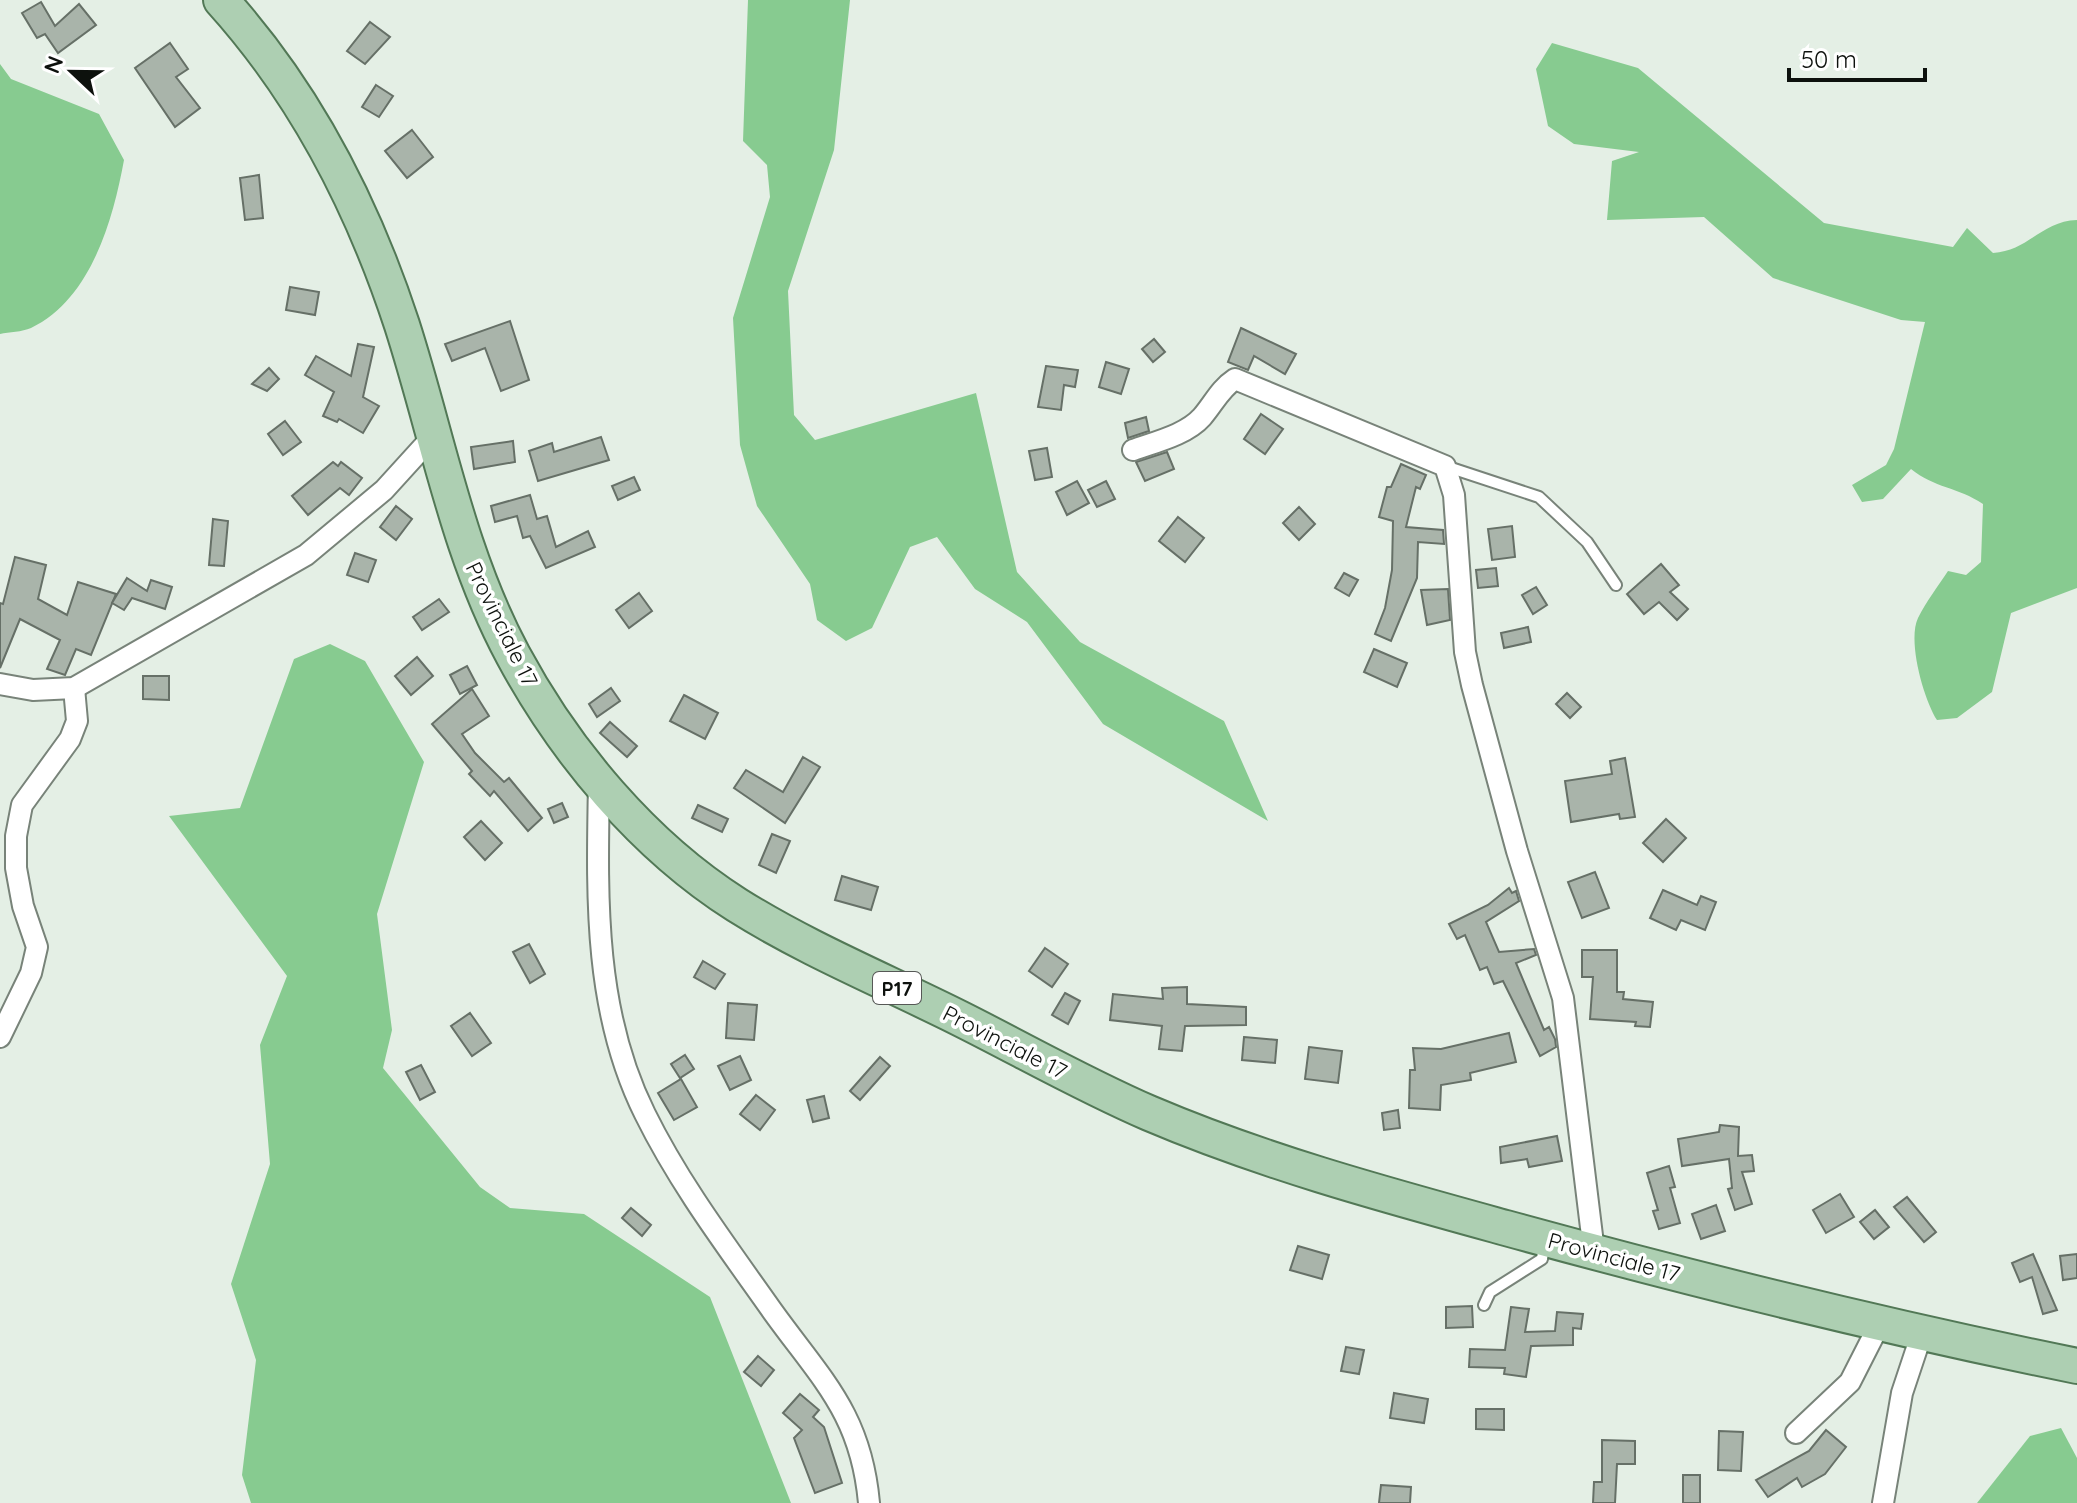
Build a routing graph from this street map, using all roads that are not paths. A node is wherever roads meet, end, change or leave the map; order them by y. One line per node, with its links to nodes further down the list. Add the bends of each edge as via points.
1 (221, 0): 2 (main road, Provinciale 17 / P17, via 275,64 343,180 376,253)
2 (434, 435): 7 (street, via 384,490 306,555); 8 (main road, Provinciale 17 / P17, via 464,546 487,600 535,691)
3 (1133, 450): 4 (street, via 1200,420 1235,379)
4 (1445, 466): 5 (lane, via 1539,497 1587,542); 11 (street, via 1454,495 1472,685 1563,998)
5 (1616, 585)
6 (0, 684): 7 (street, via 33,690)
7 (74, 688): 9 (street, via 77,721 70,739 22,805 16,868 37,947 31,973)
8 (599, 781): 10 (main road, Provinciale 17 / P17, via 672,855 732,902 838,962 1079,1081 1221,1141 1375,1192); 17 (street, via 602,964 631,1081 666,1153 718,1236 848,1415 864,1464)
9 (0, 1037)
10 (1545, 1239): 11 (main road, Provinciale 17 / P17); 12 (lane, via 1542,1259 1490,1292)
11 (1594, 1252): 13 (main road, Provinciale 17 / P17)
12 (1484, 1305)
13 (1879, 1325): 14 (main road, Provinciale 17 / P17); 16 (street, via 1850,1382)
14 (1922, 1333): 15 (main road, Provinciale 17 / P17); 18 (street, via 1902,1393)
15 (2077, 1366)
16 (1796, 1433)
17 (869, 1503)
18 (1883, 1503)

